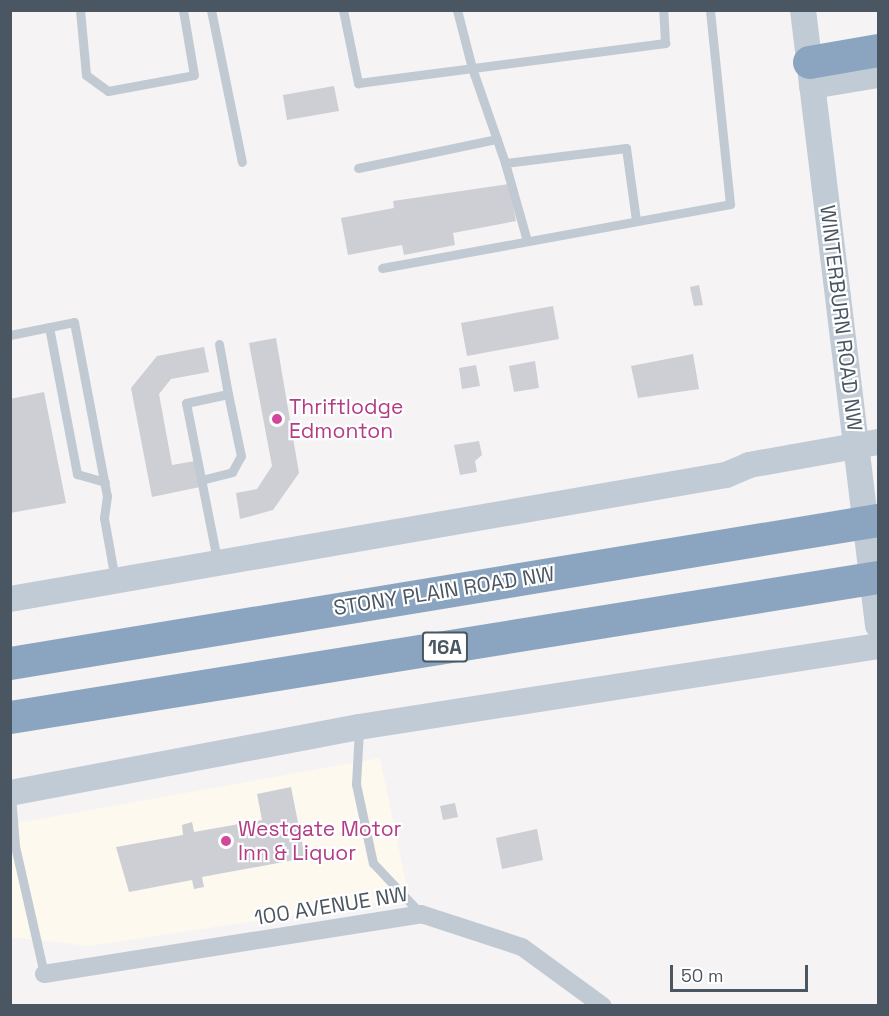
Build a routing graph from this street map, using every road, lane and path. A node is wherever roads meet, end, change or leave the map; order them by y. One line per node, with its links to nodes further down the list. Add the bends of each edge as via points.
1 (80, 10): 2 (lane, via 86,75 108,91 194,75)
2 (183, 10)
3 (211, 10): 15 (lane)
4 (343, 10): 11 (lane, via 358,83)
5 (457, 10): 11 (lane)
6 (663, 10): 11 (lane, via 665,43)
7 (710, 10): 18 (lane, via 730,204)
8 (803, 10): 12 (main road, WINTERBURN ROAD NW)
9 (819, 10): 12 (main road, WINTERBURN ROAD NW)
10 (879, 50): 12 (highway)
11 (472, 68): 14 (lane)
12 (818, 73): 13 (main road); 25 (main road, WINTERBURN ROAD NW)
13 (879, 75)
14 (497, 139): 16 (lane); 17 (lane)
15 (242, 162)
16 (506, 163): 18 (lane, via 626,147); 19 (lane)
17 (358, 168)
18 (636, 220): 19 (lane)
19 (526, 241): 20 (lane)
20 (382, 268)
21 (49, 327): 22 (lane); 28 (lane, via 77,474); 28 (lane, via 74,322)
22 (10, 335)
23 (219, 344): 24 (lane)
24 (228, 394): 27 (lane, via 241,456 232,472); 27 (lane, via 186,403)
25 (858, 395): 29 (main road, WINTERBURN ROAD NW); 35 (main road, WINTERBURN ROAD NW)
26 (879, 442): 31 (main road, via 749,465 726,475)
27 (201, 480): 31 (lane)
28 (105, 482): 33 (lane, via 104,518)
29 (879, 510)
30 (879, 520): 37 (highway, STONY PLAIN ROAD NW)
31 (217, 563): 33 (main road)
32 (879, 577): 38 (highway, 16A)
33 (116, 581): 34 (main road)
34 (10, 599)
35 (879, 625)
36 (879, 645): 39 (main road)
37 (10, 663)
38 (10, 717)
39 (359, 727): 40 (main road); 41 (lane, via 356,784 373,863)
40 (10, 793): 42 (lane, via 15,846)
41 (421, 914): 42 (street, 100 AVENUE NW); 43 (street, 100 AVENUE NW, via 522,947)
42 (44, 974)
43 (603, 1005)

